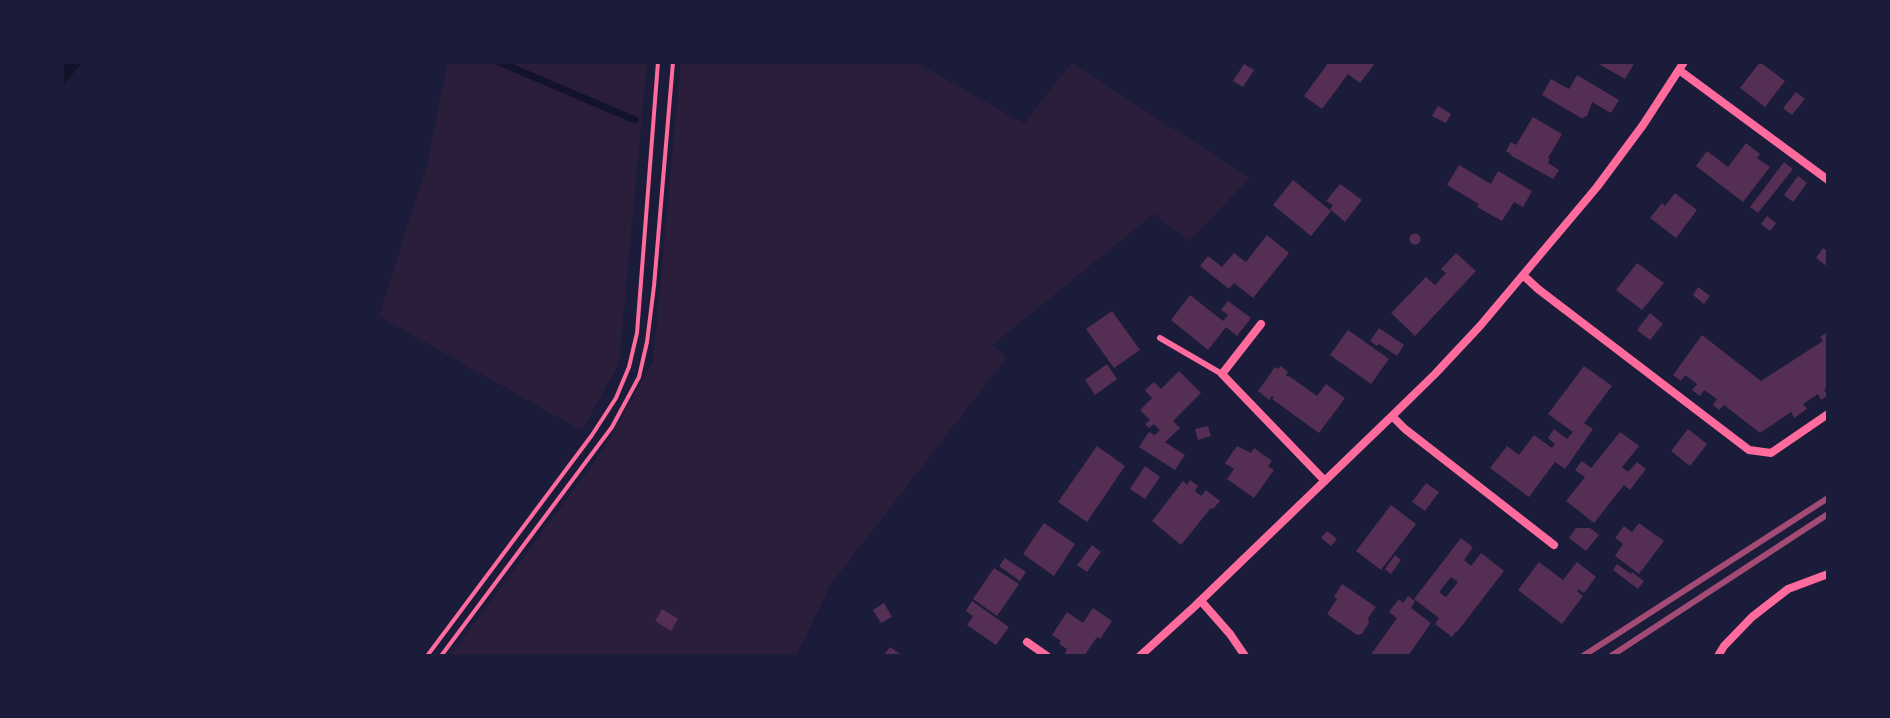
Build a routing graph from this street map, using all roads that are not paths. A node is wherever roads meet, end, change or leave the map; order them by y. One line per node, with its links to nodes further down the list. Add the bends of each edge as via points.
1 (1682, 66): 2 (street); 3 (street, via 1597,187)
2 (1828, 180)
3 (1524, 276): 7 (street, via 1749,450 1771,453); 8 (street)
4 (1261, 324): 6 (street)
5 (1160, 338): 6 (lane)
6 (1222, 374): 9 (street)
7 (1828, 414)
8 (1392, 416): 9 (street); 10 (street)
9 (1325, 481): 12 (street)
10 (1554, 545)
11 (1828, 574): 17 (street, via 1788,589 1752,617)
12 (1201, 601): 15 (street); 16 (street)
13 (1027, 642): 14 (street)
14 (1047, 656)
15 (1140, 656)
16 (1245, 656)
17 (1718, 656)

